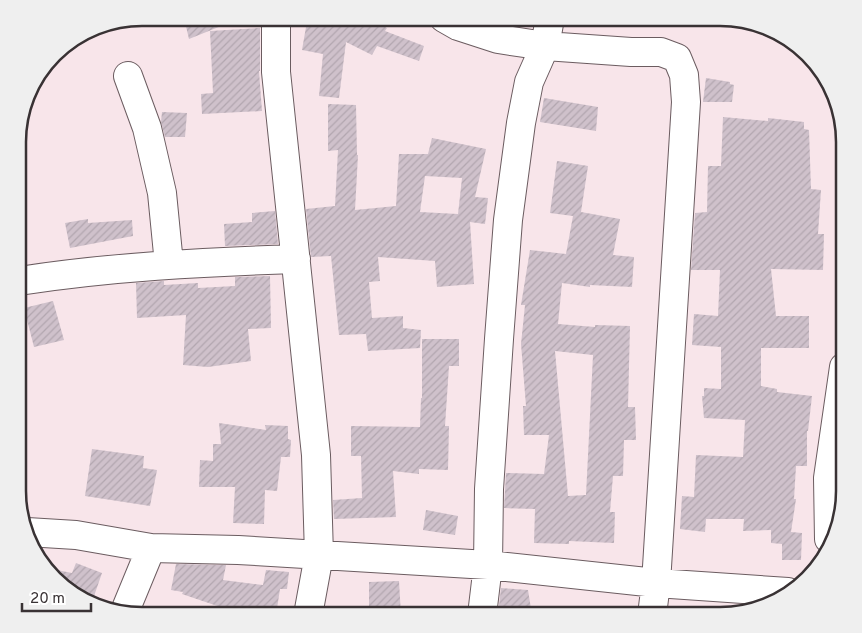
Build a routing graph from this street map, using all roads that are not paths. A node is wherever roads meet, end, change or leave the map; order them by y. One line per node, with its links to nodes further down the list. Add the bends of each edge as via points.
1 (276, 26): 6 (street, via 276,72)
2 (458, 26): 4 (street, via 498,39)
3 (549, 26): 4 (street)
4 (545, 46): 14 (street, via 529,82 508,220 489,489); 15 (street, via 661,52 677,58 684,75 686,102)
5 (128, 76): 7 (street, via 147,128 162,193)
6 (296, 259): 7 (street); 13 (street, via 316,455)
7 (169, 264): 8 (street)
8 (26, 280)
9 (836, 422): 10 (street, via 828,478)
10 (829, 530)
11 (34, 532): 12 (street, via 76,535)
12 (151, 548): 13 (street); 17 (street)
13 (319, 555): 14 (street); 18 (street)
14 (488, 565): 15 (street); 19 (street)
15 (656, 583): 16 (street); 20 (street)
16 (777, 591)
17 (127, 606)
18 (309, 607)
19 (483, 607)
20 (653, 607)

